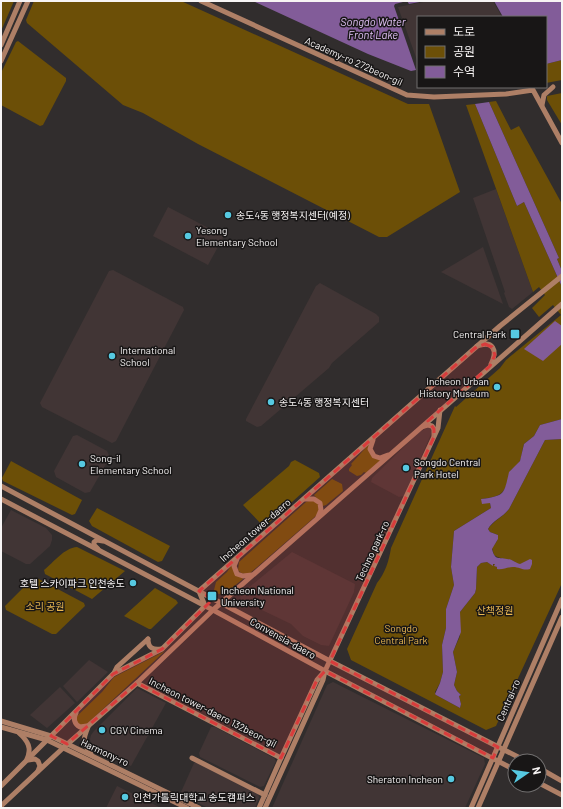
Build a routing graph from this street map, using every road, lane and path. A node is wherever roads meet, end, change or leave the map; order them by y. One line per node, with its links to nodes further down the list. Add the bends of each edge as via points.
1 (20, 1): 4 (main road)
2 (28, 1): 5 (main road)
3 (201, 1): 7 (main road, Academy-ro 272beon-gil, via 407,95 434,97 506,94 533,90)
4 (1, 45)
5 (1, 61)
6 (553, 87): 7 (main road, via 544,95)
7 (542, 106): 8 (main road)
8 (562, 143)
9 (562, 276): 11 (main road, Incheon tower-daero)
10 (562, 304): 12 (main road)
11 (474, 348): 12 (main road, via 485,344 493,348 495,354); 15 (main road, Incheon tower-daero)
12 (490, 366): 13 (main road)
13 (440, 410): 14 (main road); 16 (main road, Techno park-ro, via 440,425)
14 (418, 430): 16 (main road, via 432,426); 17 (main road)
15 (375, 436): 17 (main road, via 370,447 372,455 380,458); 20 (main road, Incheon tower-daero)
16 (434, 437): 35 (main road, Techno park-ro)
17 (390, 454): 21 (main road)
18 (1, 486): 22 (main road, Convensia-daero)
19 (1, 499): 23 (main road, Convensia-daero)
20 (302, 500): 21 (main road, via 314,498 320,503 322,510); 24 (main road, Incheon tower-daero)
21 (317, 520): 25 (main road)
22 (106, 542): 23 (main road, via 94,542); 26 (main road, Convensia-daero)
23 (101, 552): 29 (main road, Convensia-daero)
24 (240, 555): 25 (main road, via 235,564 236,572 243,576); 26 (main road, Incheon tower-daero)
25 (255, 574): 28 (main road)
26 (199, 591): 28 (main road, Convensia-daero); 29 (main road)
27 (562, 599): 32 (main road, Central-ro)
28 (221, 603): 30 (main road); 35 (main road, Convensia-daero)
29 (205, 606): 30 (main road, Convensia-daero); 34 (main road)
30 (213, 610): 36 (main road, Convensia-daero); 38 (main road)
31 (562, 617): 33 (main road, Central-ro)
32 (552, 620): 33 (main road); 46 (main road, Central-ro)
33 (560, 625): 47 (main road, Central-ro)
34 (162, 648): 37 (main road); 37 (main road, via 154,649 146,644 117,667)
35 (330, 661): 36 (main road, Techno park-ro); 46 (main road, Convensia-daero)
36 (325, 671): 51 (main road, Techno park-ro, via 317,680); 52 (main road, Convensia-daero); 67 (main road, Techno park-ro)
37 (113, 674): 39 (main road)
38 (137, 683): 41 (main road); 51 (main road, Incheon tower-daero 132beon-gil)
39 (80, 707): 41 (main road, via 75,717 76,724 83,727); 44 (main road)
40 (1, 721): 44 (main road, Harmony-ro)
41 (90, 724): 45 (main road); 49 (main road, via 84,742)
42 (1, 727): 43 (main road, Harmony-ro)
43 (17, 732): 44 (main road, Harmony-ro); 53 (main road, via 28,744 29,754)
44 (49, 738): 45 (main road, Harmony-ro); 53 (main road)
45 (65, 746): 49 (main road, Harmony-ro); 56 (main road); 64 (main road, Harmony-ro)
46 (498, 747): 47 (main road); 52 (main road, Central-ro)
47 (504, 749): 48 (main road); 54 (main road, Central-ro)
48 (511, 753)
49 (93, 756): 65 (main road, Harmony-ro)
50 (192, 758): 61 (main road)
51 (281, 758): 61 (main road, Techno park-ro)
52 (493, 758): 54 (main road, Convensia-daero); 68 (main road, Central-ro)
53 (26, 761): 56 (main road, via 38,761 40,766); 59 (main road)
54 (499, 761): 55 (main road, Convensia-daero); 69 (main road, Central-ro)
55 (507, 766)
56 (37, 772): 63 (main road)
57 (547, 773): 58 (main road)
58 (562, 781)
59 (1, 786)
60 (547, 788): 62 (main road)
61 (265, 795): 66 (main road, Techno park-ro)
62 (562, 795)
63 (1, 806)
64 (187, 808)
65 (199, 808)
66 (259, 808)
67 (265, 808)
68 (471, 808)
69 (478, 808)

